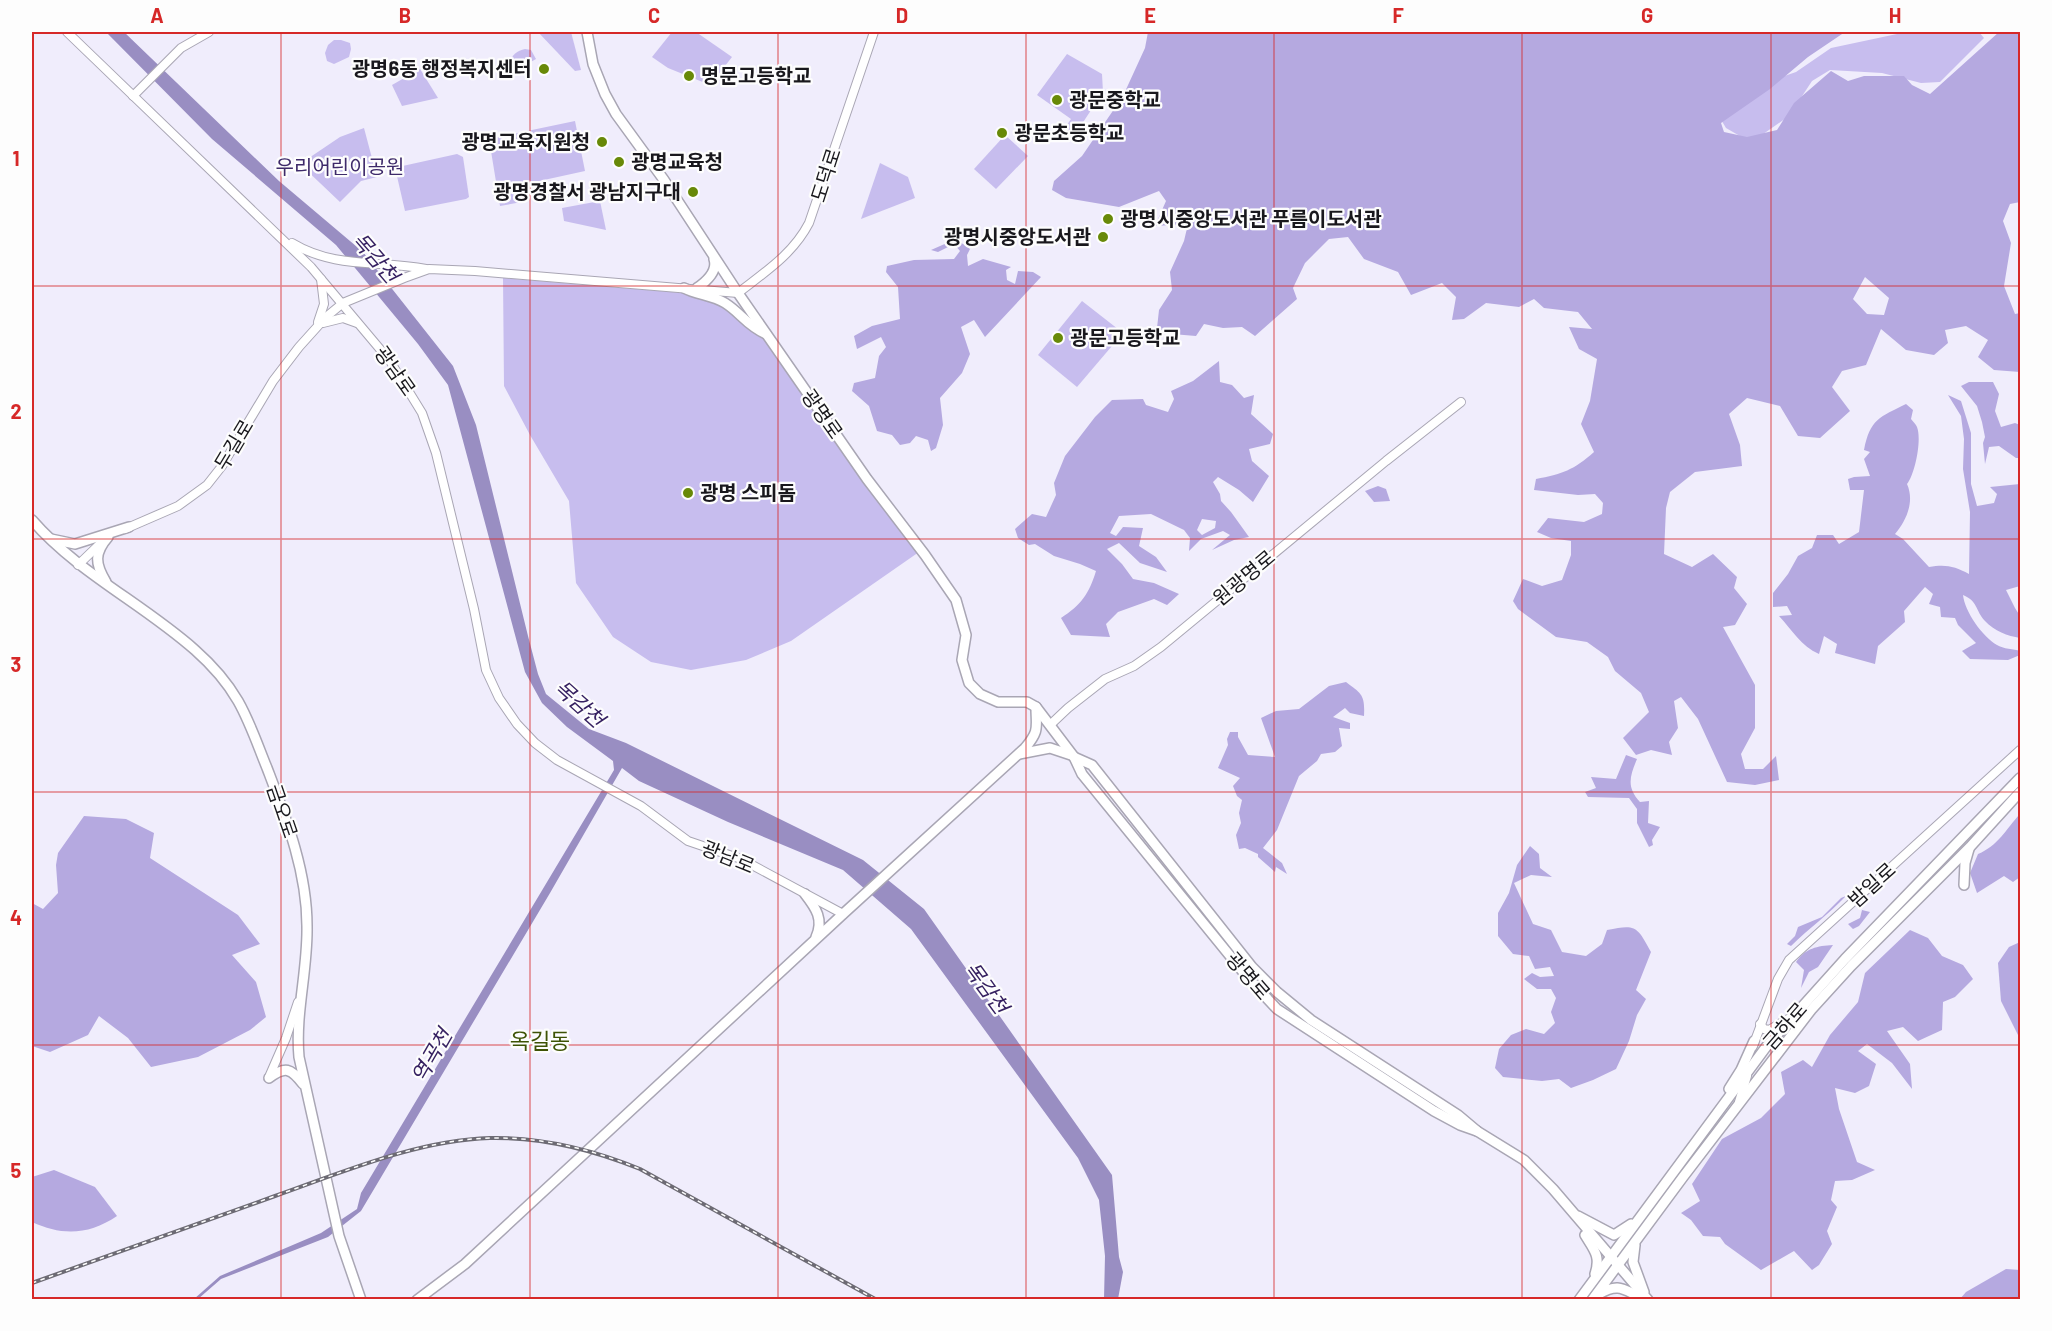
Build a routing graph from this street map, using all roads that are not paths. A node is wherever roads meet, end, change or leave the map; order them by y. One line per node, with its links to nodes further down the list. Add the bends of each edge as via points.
1 (66, 32): 5 (street, 광남로)
2 (209, 32): 5 (street, via 181,48)
3 (586, 32): 7 (main road, 광명로, via 593,64 616,114)
4 (874, 32): 12 (street, 도덕로, via 809,223 786,255)
5 (133, 96): 6 (street, 광남로)
6 (278, 235): 8 (street, via 320,257); 9 (street, 광남로)
7 (712, 254): 11 (main road, via 714,270); 12 (main road, 광명로)
8 (429, 269): 10 (street); 13 (street, 두길로)
9 (320, 276): 13 (street, 광남로); 15 (street, via 324,304)
10 (684, 288): 11 (street); 16 (main road, via 722,301 752,327)
11 (698, 288): 12 (street)
12 (738, 293): 16 (main road, 광명로)
13 (343, 303): 14 (street, 광남로); 15 (street, 두길로)
14 (361, 325): 15 (street, via 343,318); 33 (street, 광남로, via 397,371 426,423 486,670 499,698 523,731 557,760 641,806 688,841 741,859)
15 (316, 326): 19 (street, 두길로, via 273,381 207,484 178,506)
16 (768, 335): 24 (main road, 광명로, via 956,600 966,635 963,660 969,683 980,694 998,702 1028,702)
17 (1461, 402): 25 (street, 원광명로, via 1161,647 1134,666 1105,679)
18 (32, 520): 20 (main road, 금오로)
19 (129, 527): 20 (main road, via 75,544); 21 (street, 두길로)
20 (47, 537): 22 (main road, 금오로)
21 (108, 537): 22 (street, 두길로); 23 (main road, via 98,550 96,561)
22 (78, 565): 23 (main road, 금오로)
23 (109, 586): 36 (main road, 금오로, via 206,660 228,685 246,717 287,824 302,878 308,922)
24 (1036, 707): 25 (main road, 광명로); 27 (main road, via 1038,726)
25 (1050, 725): 27 (main road, 원광명로); 28 (main road, 광명로)
26 (2020, 750): 38 (street, 밤일로, via 1789,960)
27 (1022, 751): 28 (main road, via 1050,748); 34 (main road, 원광명로)
28 (1073, 756): 45 (main road, 광명로, via 1082,774 1277,1009 1434,1111 1477,1131 1524,1161)
29 (2020, 778): 37 (main road, 금하로)
30 (2020, 792): 31 (main road, 금하로)
31 (1970, 847): 32 (main road, 금하로); 32 (main road, via 1965,859 1964,885 1953,873)
32 (1943, 873): 43 (main road, 금하로, via 1811,1010)
33 (805, 894): 34 (street, 광남로); 35 (main road, via 819,918)
34 (843, 914): 35 (main road, 원광명로)
35 (814, 941): 53 (main road, 원광명로, via 465,1264)
36 (303, 989): 41 (street); 42 (main road, 금오로, via 297,1032)
37 (1794, 1015): 38 (street, via 1773,1029 1766,1030); 40 (main road, 금하로)
38 (1760, 1024): 39 (street, 밤일로)
39 (1754, 1041): 40 (street, 밤일로); 44 (main road)
40 (1747, 1073): 43 (street, 밤일로); 44 (main road, 금하로)
41 (269, 1078): 42 (main road, via 289,1070)
42 (305, 1086): 52 (main road, 금오로, via 339,1236)
43 (1738, 1107): 47 (main road, 금하로)
44 (1712, 1120): 46 (main road, 금하로)
45 (1572, 1212): 46 (main road, via 1614,1235); 48 (main road, 광명로); 50 (main road, via 1598,1256)
46 (1638, 1219): 48 (main road, 금하로)
47 (1639, 1236): 49 (main road, 금하로); 55 (main road, via 1633,1262)
48 (1610, 1257): 49 (main road, 광명로); 50 (main road, 금하로)
49 (1618, 1266): 51 (main road, 금하로); 55 (main road, 광명로)
50 (1593, 1280): 54 (main road, 금하로)
51 (1593, 1298): 55 (main road, via 1621,1287)
52 (361, 1299)
53 (417, 1299)
54 (1579, 1299)
55 (1647, 1299)

